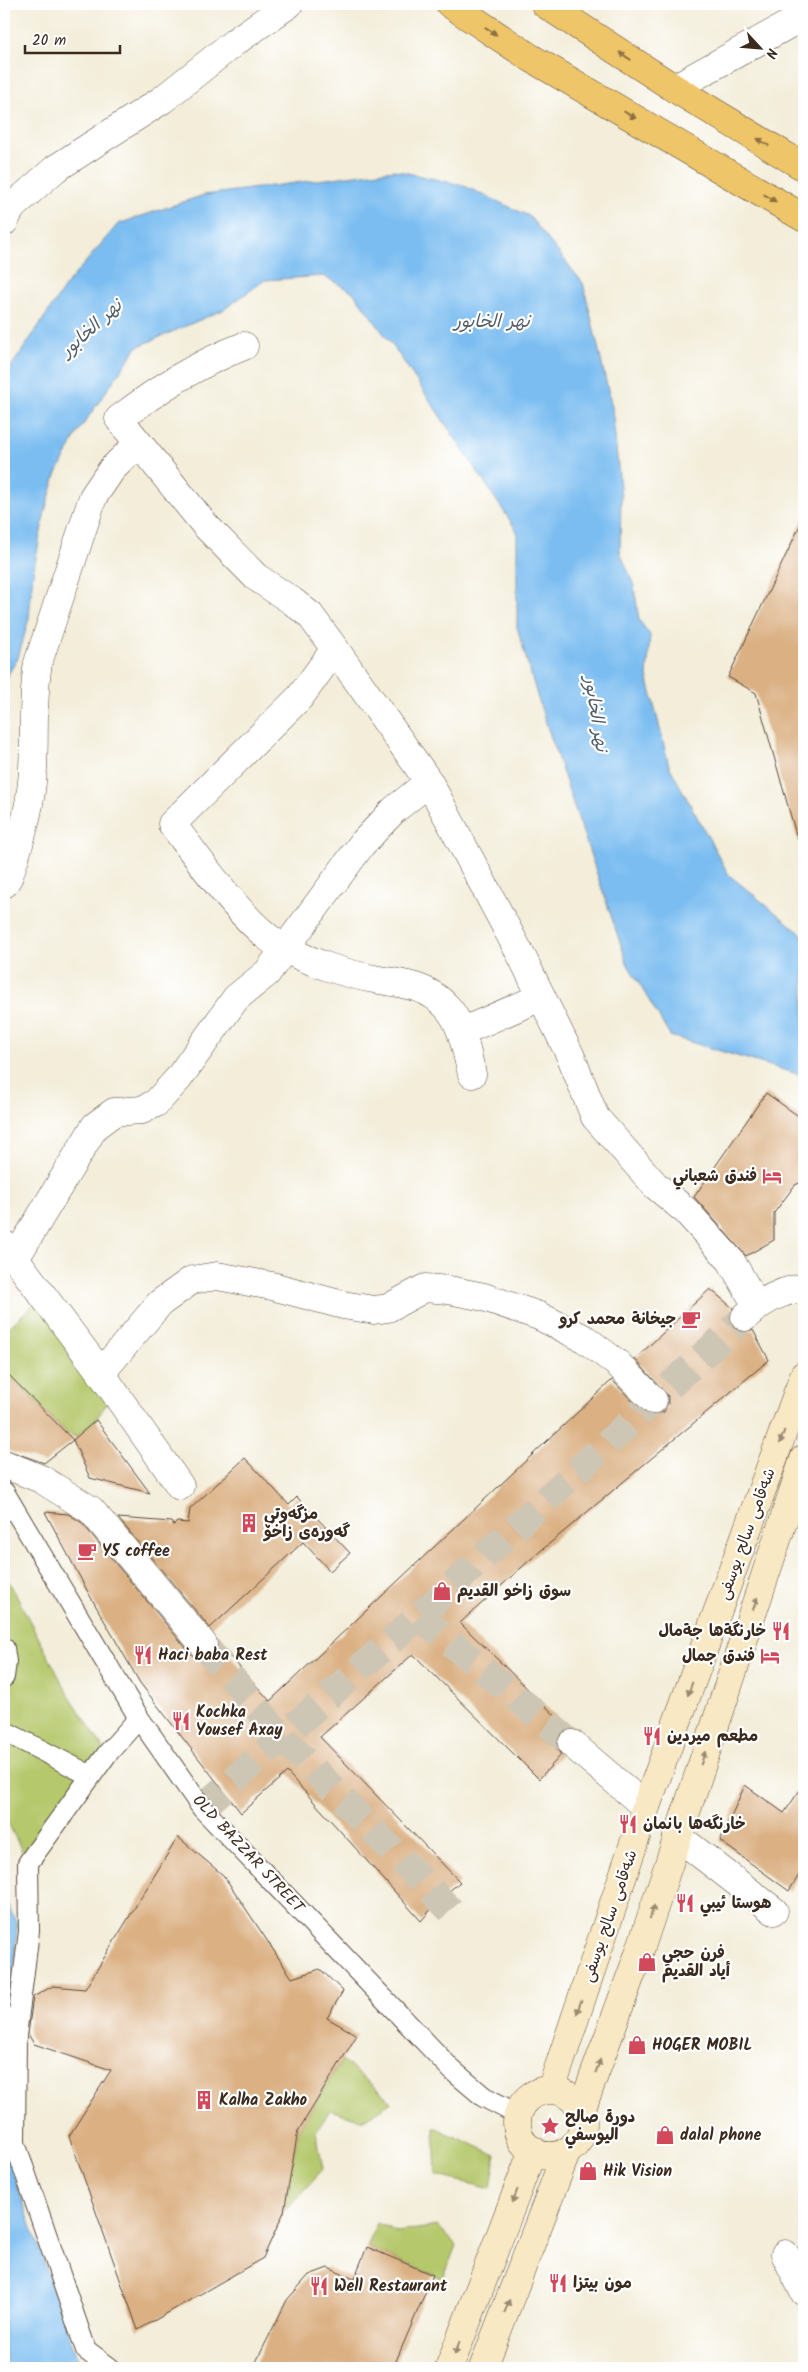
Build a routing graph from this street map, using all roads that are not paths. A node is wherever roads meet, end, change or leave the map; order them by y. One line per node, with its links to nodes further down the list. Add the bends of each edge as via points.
1 (289, 4): 8 (street, via 162,100 55,169 12,207)
2 (450, 4): 7 (highway, one-way to 7, via 531,58)
3 (545, 4): 5 (highway, one-way to 3)
4 (804, 16): 5 (street)
5 (674, 88): 6 (highway, one-way to 5)
6 (804, 167)
7 (804, 218)
8 (4, 222)
9 (244, 346): 10 (street, via 159,388 120,419)
10 (138, 444): 11 (street, via 205,525 256,577 310,615); 13 (street, via 112,469 94,498 38,663 33,690 35,740 27,817)
11 (335, 649): 12 (street); 14 (street, via 300,697 172,824 247,917)
12 (429, 782): 14 (street, via 394,810 362,844); 15 (street)
13 (4, 884)
14 (283, 948): 16 (street, via 338,969 374,979 403,982 428,992 448,1007); 18 (street, via 267,972 236,998 156,1103 142,1110 114,1112 95,1126)
15 (541, 997): 16 (street); 19 (street, via 571,1057 595,1117 656,1186 686,1211 731,1261 751,1312 791,1289)
16 (461, 1032): 17 (street)
17 (472, 1074)
18 (10, 1251): 20 (street)
19 (804, 1288)
20 (100, 1373): 22 (street, via 160,1303 192,1280 217,1276 374,1310 388,1308 425,1288 484,1297 539,1316 584,1339 618,1364); 25 (street)
21 (804, 1375): 32 (main road, شەقامی سالح یوسفی, one-way to 32)
22 (653, 1400)
23 (804, 1459): 33 (main road, شەقامی سالح یوسفی, one-way to 23)
24 (4, 1464): 27 (street, via 41,1479 91,1510)
25 (180, 1486)
26 (4, 1492): 28 (street, OLD BAZZAR STREET)
27 (203, 1644)
28 (139, 1718): 31 (street); 37 (street, OLD BAZZAR STREET, via 202,1808 442,2060 484,2097)
29 (4, 1731): 31 (street)
30 (572, 1744): 32 (street)
31 (91, 1776): 42 (street, via 28,1863 29,1932 16,2036 15,2144 86,2350)
32 (646, 1807): 35 (main road, شەقامی سالح یوسفی, one-way to 35)
33 (677, 1836): 34 (street); 36 (main road, شەقامی سالح یوسفی, one-way to 33, via 638,1956)
34 (774, 1911)
35 (551, 2090): 36 (main road, via 566,2094); 37 (main road, via 542,2091 527,2100)
36 (581, 2111): 39 (main road, via 580,2138)
37 (519, 2115): 38 (main road, via 520,2136)
38 (532, 2150): 39 (main road, via 546,2156); 43 (main road, one-way to 43)
39 (567, 2151): 44 (main road, one-way to 39)
40 (785, 2254): 41 (street)
41 (804, 2292)
42 (110, 2368)
43 (449, 2368)
44 (483, 2368)

